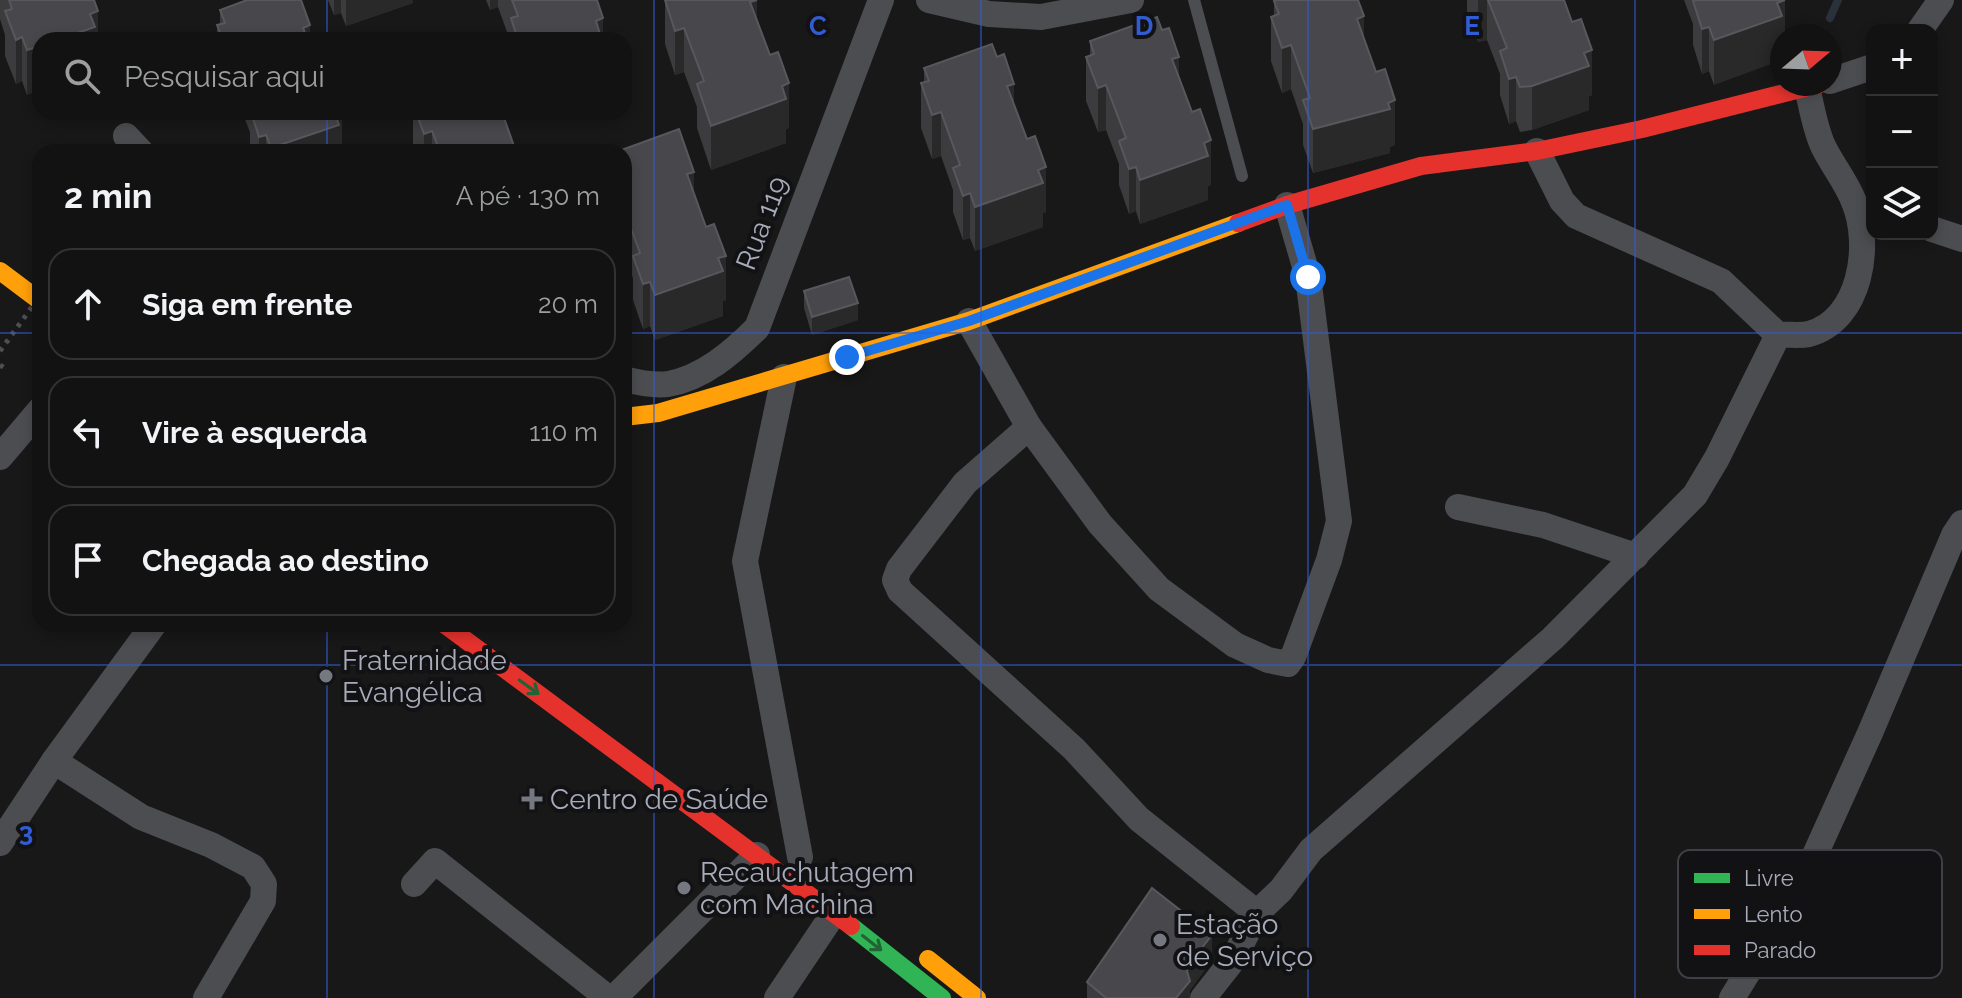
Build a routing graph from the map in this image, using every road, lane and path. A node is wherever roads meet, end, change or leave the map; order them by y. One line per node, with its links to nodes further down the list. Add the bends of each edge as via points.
1 (881, 0): 26 (street, Rua 119, via 757,328 730,355 700,371 667,384)
2 (929, 0): 3 (street, via 989,14 1041,17)
3 (1131, 0)
4 (1194, 0): 12 (lane)
5 (1941, 0): 6 (street)
6 (1924, 24)
7 (1866, 69): 8 (street)
8 (1842, 77)
9 (1772, 96): 11 (street)
10 (1820, 96): 14 (street, via 1823,146)
11 (1537, 151): 13 (street, via 1421,166); 21 (street, via 1562,201 1576,216 1721,281)
12 (1242, 176)
13 (1287, 205): 20 (street); 29 (street, via 1308,277 1339,521 1320,587 1288,664 1235,645 1159,589 1100,524)
14 (1864, 206): 21 (street, via 1859,281 1848,301 1831,322 1809,334)
15 (1938, 231): 16 (street)
16 (1962, 239)
17 (0, 271): 18 (street)
18 (32, 293)
19 (32, 309): 22 (path, bridge)
20 (969, 321): 25 (street); 29 (street)
21 (1778, 335): 33 (street, via 1695,495)
22 (0, 351)
23 (0, 365): 24 (path)
24 (7, 370)
25 (784, 377): 27 (street); 40 (street, via 745,561)
26 (632, 380)
27 (632, 416)
28 (32, 419): 30 (street)
29 (1029, 427): 43 (street, via 965,483 899,569 895,580 900,591 1074,749 1139,819)
30 (0, 457)
31 (1458, 507): 33 (street, via 1543,525)
32 (1962, 523): 39 (street)
33 (1636, 556): 43 (street, via 1553,638 1311,850)
34 (148, 632): 36 (street)
35 (456, 632): 38 (street, one-way to 38)
36 (54, 761): 37 (street); 46 (street, via 141,817 253,867 264,884 263,901)
37 (0, 843)
38 (766, 847): 40 (street); 42 (street); 47 (street)
39 (1817, 850)
40 (806, 862)
41 (414, 884): 47 (street, via 435,861)
42 (834, 913): 48 (street); 49 (street, one-way to 49)
43 (1257, 913): 51 (street, via 1233,960)
44 (918, 951): 50 (street)
45 (1744, 978): 52 (street)
46 (206, 998)
47 (611, 998)
48 (777, 998)
49 (942, 998)
50 (977, 998)
51 (1203, 998)
52 (1732, 998)

